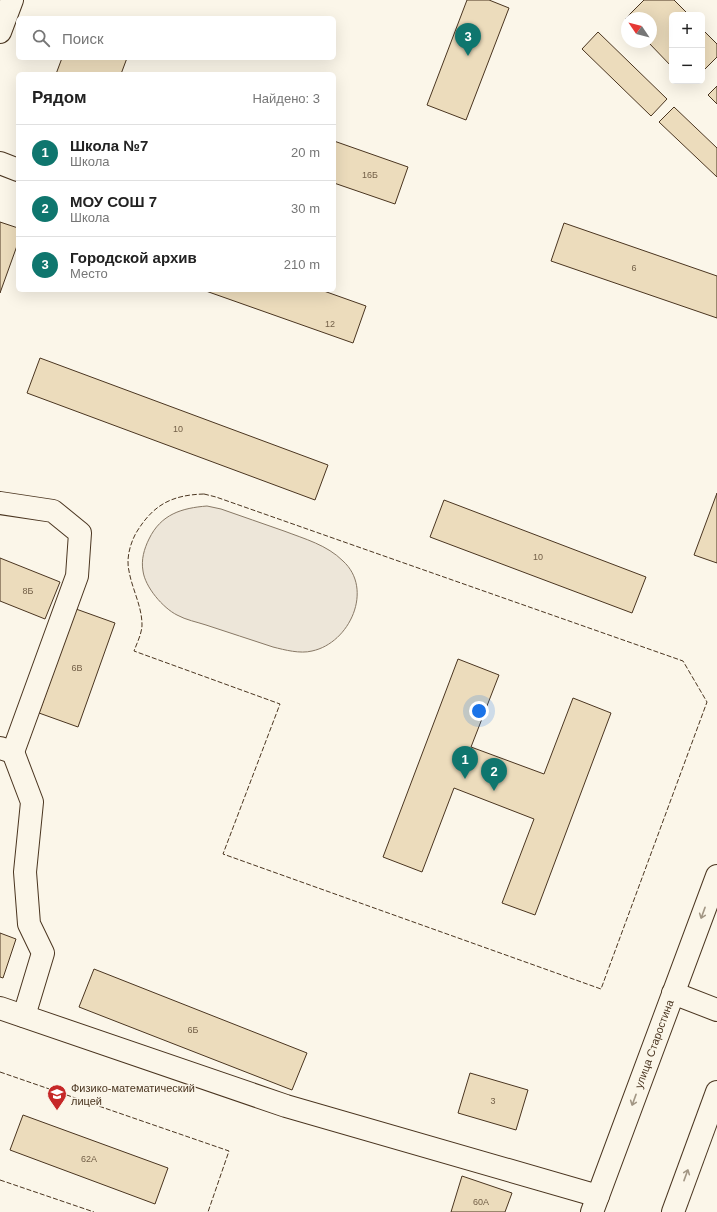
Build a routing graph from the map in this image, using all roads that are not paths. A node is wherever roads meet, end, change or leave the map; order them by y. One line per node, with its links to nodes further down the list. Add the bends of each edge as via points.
1 (12, 0): 2 (street)
2 (0, 32)
3 (0, 163): 4 (street)
4 (16, 169)
5 (0, 503): 6 (street, via 53,511 80,533 77,576)
6 (6, 750): 11 (street, via 32,802 25,872 29,924 43,953)
7 (717, 876): 8 (street, улица Старостина, one-way to 8)
8 (673, 993): 10 (street); 13 (street, улица Старостина, one-way to 13)
9 (0, 1008): 11 (street)
10 (717, 1010)
11 (24, 1016): 13 (street, via 286,1106)
12 (717, 1092): 14 (street, one-way to 12)
13 (595, 1204)
14 (679, 1210)

